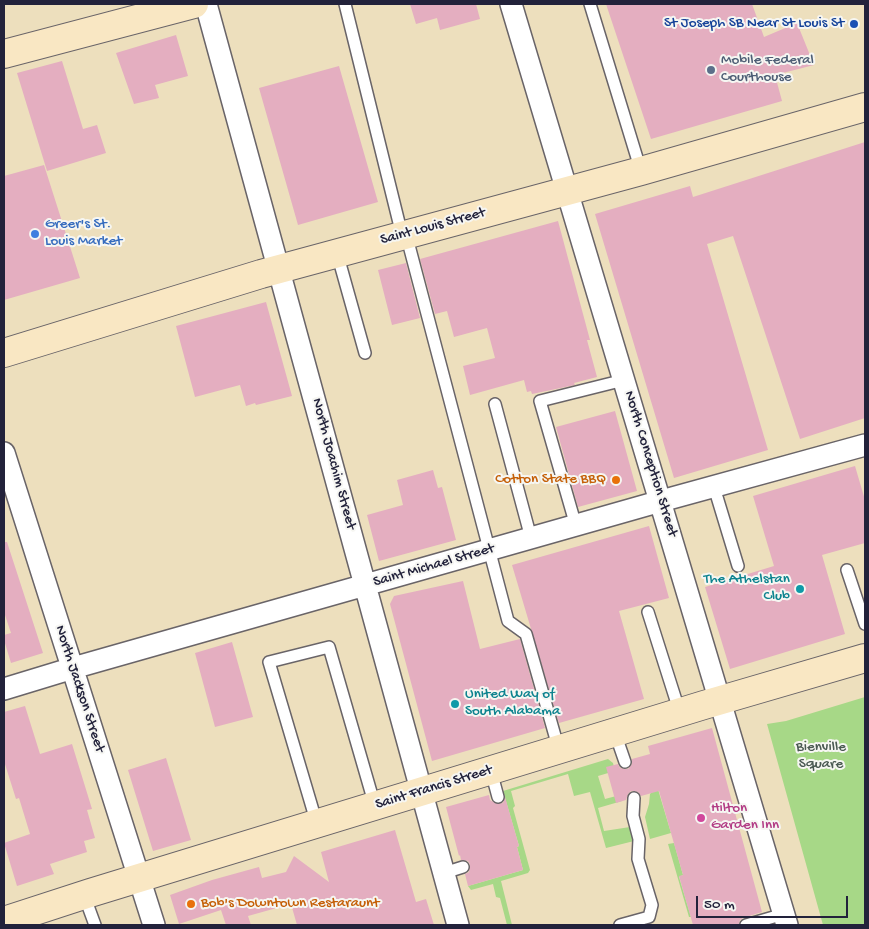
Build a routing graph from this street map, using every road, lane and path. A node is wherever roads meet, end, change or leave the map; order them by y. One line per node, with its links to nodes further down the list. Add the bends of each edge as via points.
1 (194, 4): 6 (street)
2 (206, 4): 12 (street, North Joachim Street)
3 (345, 4): 10 (lane)
4 (511, 4): 9 (street, North Conception Street)
5 (590, 4): 8 (lane)
6 (4, 54)
7 (865, 107): 8 (street, Saint Louis Street)
8 (641, 171): 9 (street, Saint Louis Street)
9 (567, 191): 10 (street, Saint Louis Street); 15 (street, North Conception Street)
10 (404, 235): 11 (street, Saint Louis Street); 23 (lane)
11 (337, 253): 12 (street, Saint Louis Street); 13 (lane)
12 (279, 269): 14 (street, Saint Louis Street); 26 (street, North Joachim Street)
13 (365, 353)
14 (4, 354)
15 (624, 380): 20 (street, North Conception Street); 21 (lane, via 540,402)
16 (495, 404): 22 (lane)
17 (865, 445): 19 (street, Saint Michael Street)
18 (4, 452): 30 (street, North Jackson Street)
19 (714, 487): 20 (street, Saint Michael Street); 24 (lane)
20 (661, 501): 21 (street, Saint Michael Street); 32 (street, North Conception Street)
21 (576, 526): 22 (street, Saint Michael Street)
22 (531, 538): 23 (street, Saint Michael Street)
23 (490, 550): 26 (street, Saint Michael Street); 35 (lane, via 508,621 526,634)
24 (738, 566)
25 (847, 570): 28 (lane)
26 (366, 586): 30 (street, Saint Michael Street); 38 (street, North Joachim Street)
27 (648, 612): 33 (lane)
28 (865, 624)
29 (865, 658): 32 (street, Saint Francis Street)
30 (72, 668): 31 (street, Saint Michael Street); 43 (street, North Jackson Street)
31 (4, 689)
32 (720, 700): 33 (street, Saint Francis Street); 45 (street, North Conception Street)
33 (680, 712): 34 (street, Saint Francis Street)
34 (615, 733): 35 (street, Saint Francis Street); 36 (lane)
35 (559, 750): 37 (street, Saint Francis Street)
36 (625, 762)
37 (491, 771): 38 (street, Saint Francis Street); 39 (lane)
38 (421, 792): 41 (street, Saint Francis Street); 49 (street, North Joachim Street, via 453,870)
39 (498, 798)
40 (634, 798): 50 (lane, via 632,816 639,839 638,858 652,905 649,917)
41 (375, 806): 42 (street, Saint Francis Street); 42 (lane, via 328,647 269,662)
42 (318, 824): 43 (street, Saint Francis Street)
43 (139, 878): 44 (street, Saint Francis Street); 48 (street, North Jackson Street)
44 (84, 895): 46 (street, Saint Francis Street); 47 (lane)
45 (786, 920): 51 (lane)
46 (4, 921)
47 (95, 925)
48 (154, 925)
49 (458, 925)
50 (620, 925)
51 (746, 925)

